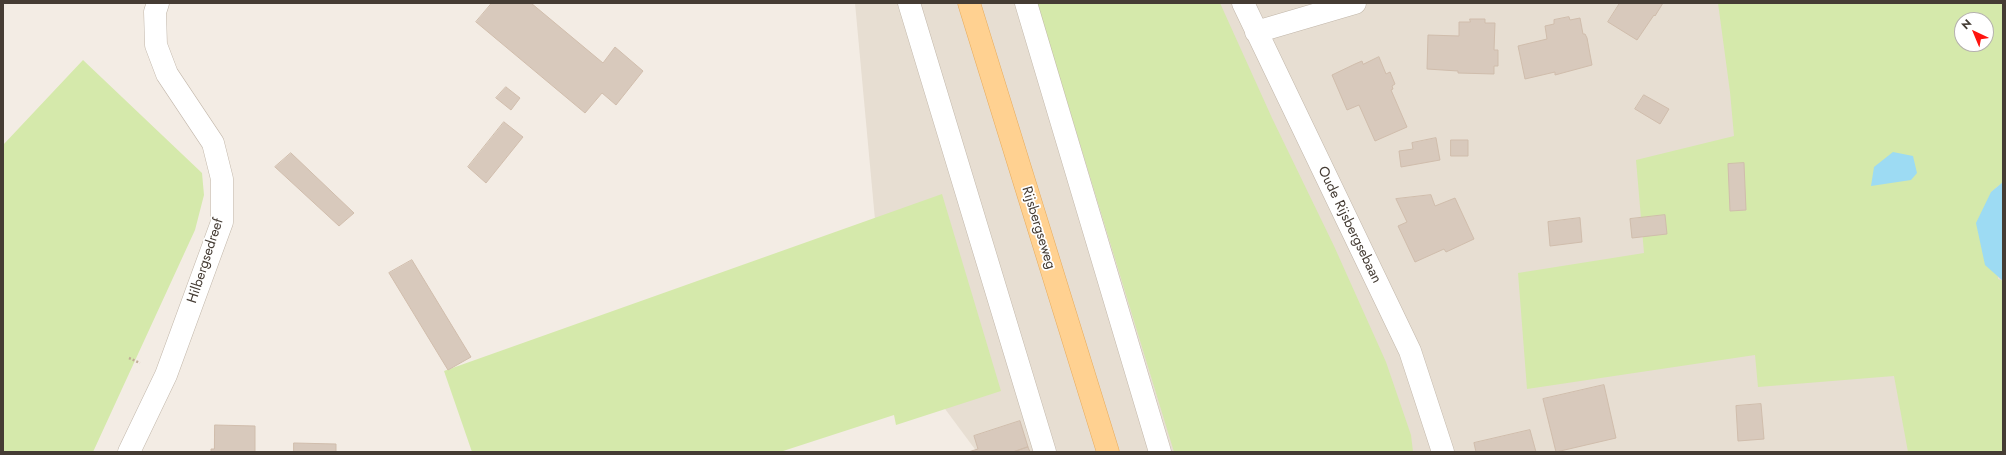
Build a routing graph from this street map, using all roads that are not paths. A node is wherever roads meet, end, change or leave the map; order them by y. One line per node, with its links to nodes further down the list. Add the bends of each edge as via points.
1 (158, 3): 8 (street, Hilbergsedreef, via 155,12 156,45 167,74 213,143 222,179 222,222 166,375)
2 (909, 3): 9 (street)
3 (969, 3): 10 (main road, Rijsbergseweg)
4 (1026, 3): 11 (street)
5 (1243, 3): 7 (street, Oude Rijsbergsebaan)
6 (1355, 3): 7 (street)
7 (1256, 32): 12 (street, Oude Rijsbergsebaan, via 1410,351)
8 (129, 452)
9 (1045, 452)
10 (1108, 452)
11 (1160, 452)
12 (1444, 452)

